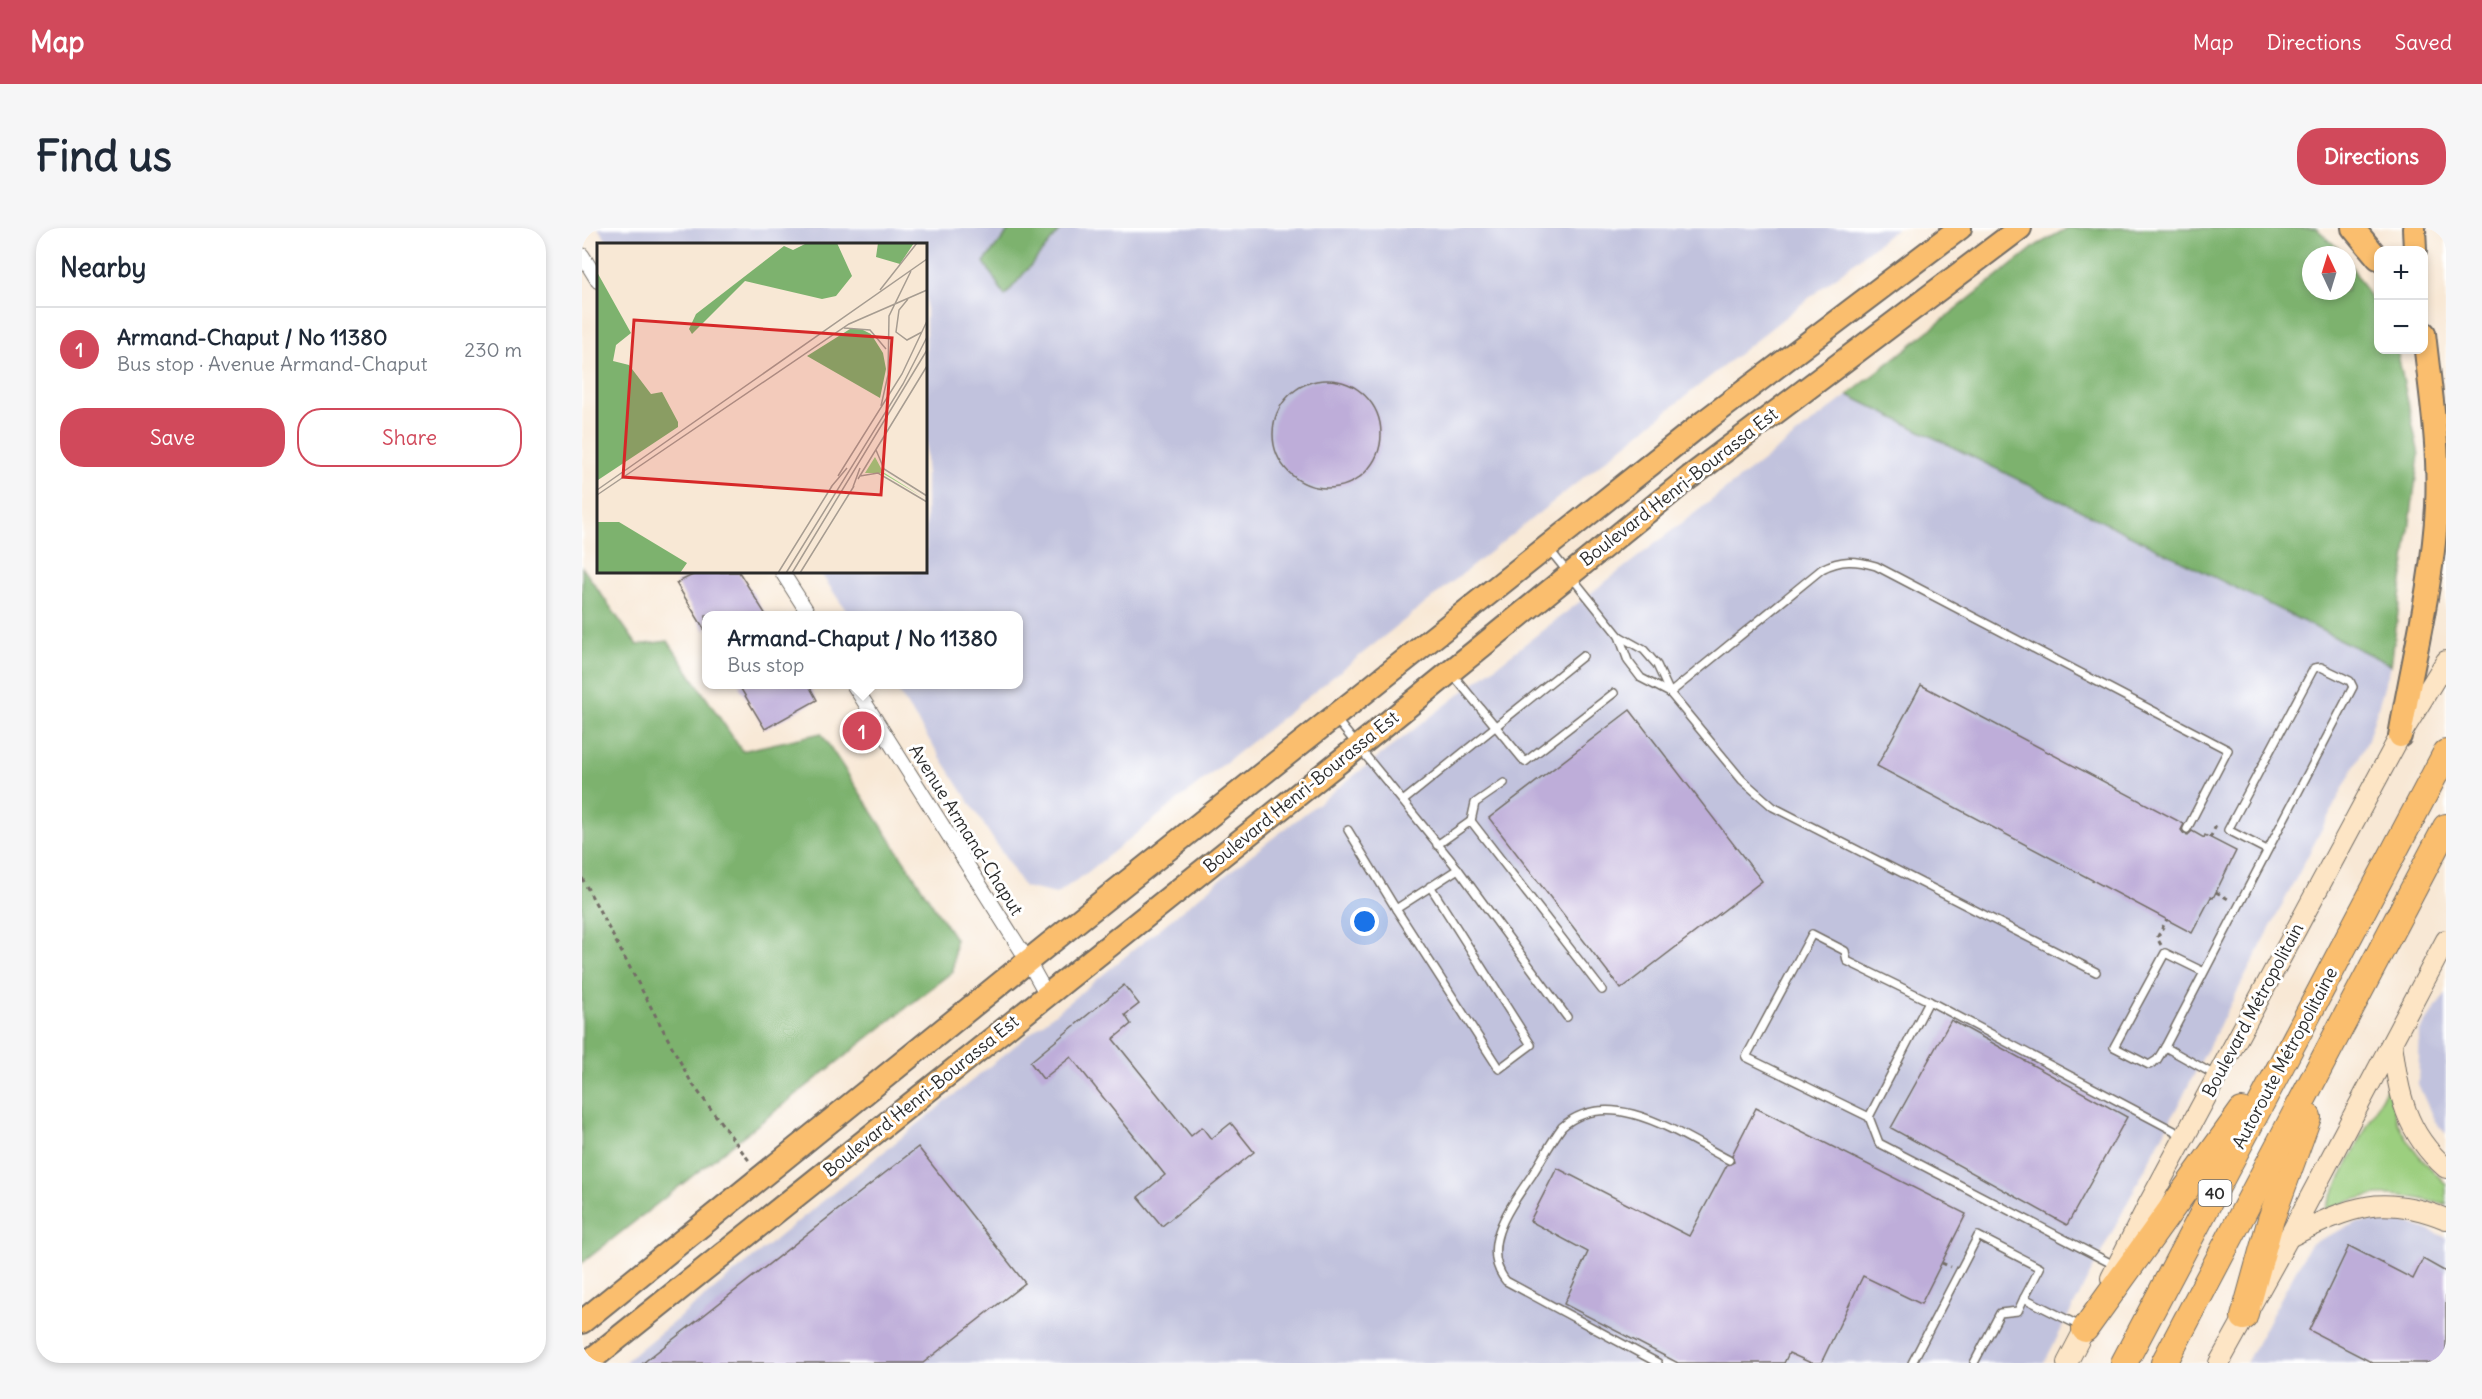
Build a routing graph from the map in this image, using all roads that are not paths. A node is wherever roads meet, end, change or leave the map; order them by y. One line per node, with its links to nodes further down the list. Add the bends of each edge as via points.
1 (1960, 228): 5 (main road, Boulevard Henri-Bourassa Est)
2 (2020, 228): 13 (main road, Boulevard Henri-Bourassa Est, via 1746,433)
3 (2353, 228): 7 (main road)
4 (2414, 228): 6 (main road)
5 (1940, 236): 11 (main road, Boulevard Henri-Bourassa Est)
6 (2415, 246)
7 (2374, 252)
8 (582, 255): 9 (street)
9 (597, 279)
10 (2426, 354): 24 (main road, via 2437,445 2437,507 2428,588)
11 (1547, 547): 13 (lane); 22 (main road, Boulevard Henri-Bourassa Est)
12 (783, 573): 14 (street)
13 (1569, 574): 15 (lane); 18 (main road, Boulevard Henri-Bourassa Est)
14 (807, 611)
15 (1619, 636): 21 (lane, via 1644,650 1657,665); 21 (lane, via 1628,661 1641,678)
16 (1583, 656): 23 (lane)
17 (2446, 661): 24 (main road, Boulevard Métropolitain)
18 (1450, 671): 23 (lane); 25 (main road, Boulevard Henri-Bourassa Est)
19 (856, 689): 39 (street, Avenue Armand-Chaput)
20 (1614, 693): 23 (lane, via 1525,762)
21 (1670, 693): 31 (lane, via 1822,568 1840,561 1861,562 1876,566 2228,750); 40 (lane, via 1742,780 1773,807)
22 (1333, 717): 25 (lane); 39 (main road, Boulevard Henri-Bourassa Est)
23 (1496, 726): 28 (lane)
24 (2400, 735): 50 (main road, Boulevard Métropolitain)
25 (1359, 746): 28 (lane); 43 (main road, Boulevard Henri-Bourassa Est)
26 (2446, 753): 46 (highway, Autoroute Métropolitaine / 40)
27 (1504, 783): 29 (lane, via 1475,803)
28 (1402, 801): 33 (lane)
29 (1470, 821): 33 (lane); 42 (lane)
30 (2446, 827): 47 (highway, Autoroute Métropolitaine / 40)
31 (2187, 829)
32 (1348, 830): 37 (lane)
33 (1437, 845): 35 (lane)
34 (2267, 850): 34 (lane, via 2228,830 2314,668 2321,667 2350,681 2353,687); 41 (lane)
35 (1458, 868): 36 (lane); 45 (lane)
36 (1430, 886): 37 (lane); 37 (lane, via 1531,1045 1499,1069)
37 (1396, 909)
38 (2446, 940): 48 (main road)
39 (1028, 961): 43 (street, Avenue Armand-Chaput); 60 (main road, Boulevard Henri-Bourassa Est)
40 (2096, 972)
41 (2204, 972): 49 (lane); 49 (lane, via 2165,953 2114,1047 2149,1065)
42 (1602, 990)
43 (1047, 995): 62 (main road, Boulevard Henri-Bourassa Est)
44 (1929, 1001): 51 (lane); 51 (lane, via 1847,961 1845,951 1812,934 1746,1057); 52 (lane)
45 (1567, 1017)
46 (2304, 1022): 61 (highway); 67 (highway, Autoroute Métropolitaine / 40)
47 (2338, 1032): 59 (highway, via 2271,1219); 68 (highway, Autoroute Métropolitaine / 40)
48 (2392, 1043): 54 (main road, via 2397,1081 2410,1124); 56 (main road)
49 (2165, 1047): 50 (lane)
50 (2217, 1076): 52 (main road, Boulevard Métropolitain)
51 (1869, 1117): 57 (lane, via 1879,1143)
52 (2185, 1136): 57 (main road, Boulevard Métropolitain)
53 (1729, 1160): 63 (lane, via 1632,1114 1590,1112 1562,1127 1498,1233 1496,1255 1500,1274 1506,1281)
54 (2446, 1168)
55 (2446, 1219): 56 (main road, via 2401,1206 2368,1205)
56 (2289, 1237): 59 (main road)
57 (2116, 1267): 61 (main road, Boulevard Métropolitain)
58 (2024, 1298): 61 (lane); 64 (lane, via 2040,1268 1978,1236); 65 (lane, via 2018,1311 2000,1313)
59 (2244, 1317): 69 (main road)
60 (582, 1322)
61 (2085, 1329): 66 (main road, Boulevard Métropolitain)
62 (587, 1363)
63 (1658, 1363)
64 (1912, 1363)
65 (1974, 1363)
66 (2067, 1363)
67 (2124, 1363)
68 (2164, 1363)
69 (2219, 1363)

